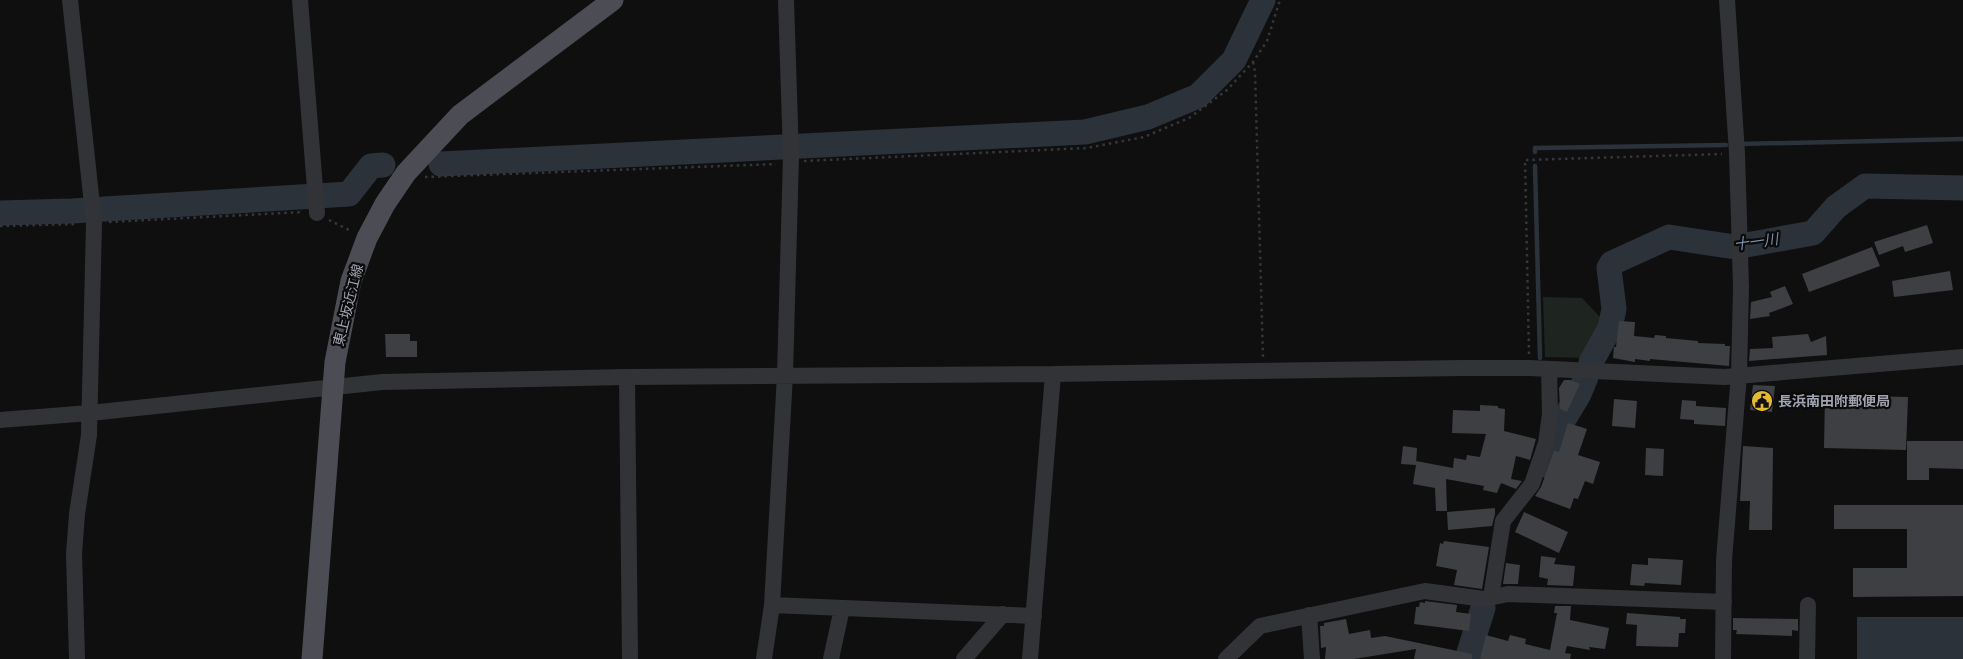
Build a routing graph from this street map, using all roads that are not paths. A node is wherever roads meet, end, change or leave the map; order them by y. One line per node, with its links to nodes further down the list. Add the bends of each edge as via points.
1 (70, 0): 14 (street, via 94,221)
2 (300, 0): 6 (street)
3 (612, 0): 13 (main road, 東上坂近江線, via 460,115 406,173 367,238 351,281 335,362)
4 (786, 0): 11 (street, via 791,152)
5 (1727, 0): 10 (street, via 1737,153)
6 (317, 211)
7 (1963, 357): 10 (street)
8 (1550, 369): 9 (street); 10 (street, via 1725,377); 16 (street, via 1546,443 1532,484 1503,521)
9 (1053, 374): 11 (street); 23 (street)
10 (1740, 374): 17 (street, via 1724,560)
11 (785, 375): 12 (street); 18 (street)
12 (627, 376): 13 (street, via 382,382); 26 (street)
13 (334, 387): 14 (street); 25 (main road, 東上坂近江線)
14 (90, 413): 15 (street); 24 (street, via 74,554)
15 (0, 420)
16 (1491, 597): 17 (street, via 1508,594); 22 (street, via 1484,600 1425,591)
17 (1724, 602): 33 (street)
18 (772, 605): 20 (street); 27 (street)
19 (1808, 605): 34 (street)
20 (842, 608): 21 (street); 28 (street)
21 (1004, 614): 23 (street); 29 (street)
22 (1309, 615): 31 (street, via 1260,626); 32 (street)
23 (1034, 616): 30 (street)
24 (77, 659)
25 (312, 659)
26 (630, 659)
27 (764, 659)
28 (831, 659)
29 (964, 659)
30 (1030, 659)
31 (1226, 659)
32 (1312, 659)
33 (1723, 659)
34 (1807, 659)

